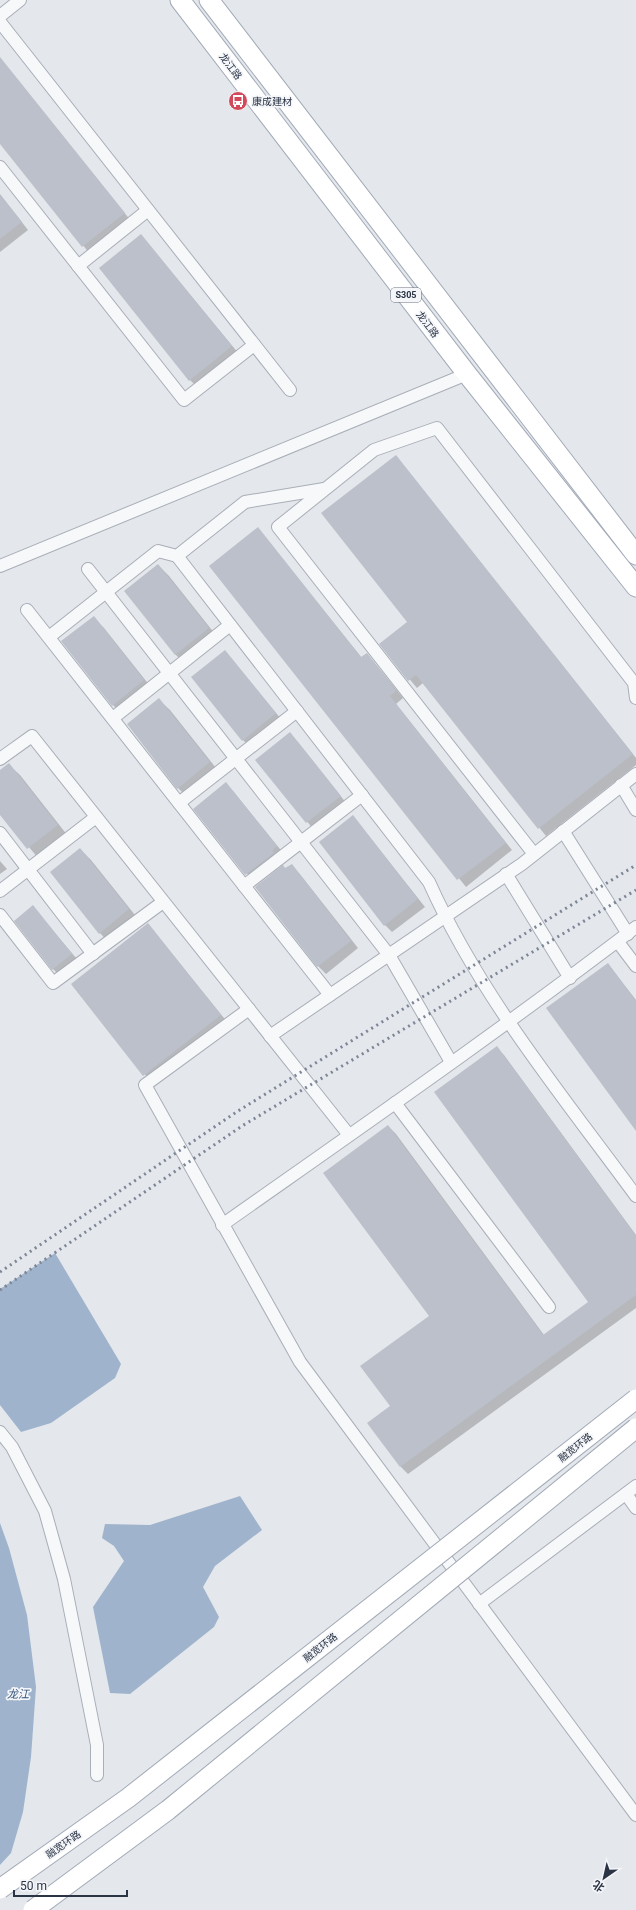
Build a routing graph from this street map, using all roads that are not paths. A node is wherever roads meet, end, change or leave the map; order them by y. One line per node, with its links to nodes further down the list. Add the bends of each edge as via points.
1 (20, 0): 4 (street)
2 (180, 0): 10 (main road, 龙江路 / S305)
3 (209, 0): 13 (main road, S305)
4 (0, 16)
5 (0, 22): 7 (street)
6 (0, 167): 8 (street)
7 (148, 210): 8 (street); 9 (street)
8 (78, 266): 9 (street, via 184,400)
9 (254, 345): 11 (street)
10 (467, 374): 15 (street); 17 (main road, 龙江路 / S305)
11 (290, 390)
12 (325, 489): 14 (street, via 245,502); 23 (street, via 374,450 437,428 634,684); 37 (street, via 278,527)
13 (636, 555)
14 (177, 556): 18 (street, via 158,551); 20 (street)
15 (0, 566)
16 (88, 569): 18 (street)
17 (636, 587)
18 (106, 592): 21 (street); 22 (street)
19 (27, 610): 21 (street)
20 (230, 625): 22 (street); 24 (street)
21 (48, 637): 25 (street)
22 (169, 673): 25 (street); 27 (street)
23 (636, 698)
24 (297, 711): 27 (street); 30 (street)
25 (112, 718): 31 (street)
26 (0, 759): 33 (street, via 32,736)
27 (236, 759): 31 (street); 36 (street)
28 (636, 774): 29 (street)
29 (621, 785): 32 (street); 34 (street)
30 (362, 795): 36 (street); 44 (street, via 429,882)
31 (179, 803): 40 (street)
32 (636, 810)
33 (96, 817): 38 (street); 42 (street)
34 (563, 831): 37 (street); 45 (street)
35 (0, 833): 38 (street)
36 (301, 842): 40 (street); 48 (street)
37 (534, 854): 39 (street)
38 (28, 869): 41 (street); 47 (street)
39 (506, 874): 44 (street); 50 (street)
40 (244, 886): 51 (street)
41 (0, 890)
42 (163, 902): 47 (street); 52 (street)
43 (0, 916): 47 (street, via 53,983)
44 (444, 916): 48 (street); 53 (street)
45 (632, 931): 46 (street)
46 (618, 942): 49 (street); 50 (street)
47 (93, 954)
48 (388, 955): 51 (street); 55 (street)
49 (636, 966)
50 (570, 978): 53 (street)
51 (330, 995): 54 (street)
52 (248, 1009): 54 (street); 59 (street, via 145,1085)
53 (508, 1021): 55 (street); 58 (street)
54 (270, 1036): 57 (street)
55 (451, 1062): 56 (street)
56 (395, 1103): 57 (street); 60 (street)
57 (349, 1135): 59 (street)
58 (636, 1196)
59 (222, 1225): 67 (street, via 300,1362)
60 (549, 1308)
61 (636, 1398): 70 (main road, 融宽环路, bridge, via 128,1798)
62 (636, 1428): 71 (main road, bridge, via 168,1810)
63 (0, 1432): 68 (street, via 12,1447 45,1511 64,1579 97,1745)
64 (636, 1486): 65 (street)
65 (626, 1494): 66 (street); 67 (street)
66 (636, 1508)
67 (479, 1604): 69 (street)
68 (97, 1775)
69 (636, 1815)
70 (0, 1889)
71 (33, 1910)

